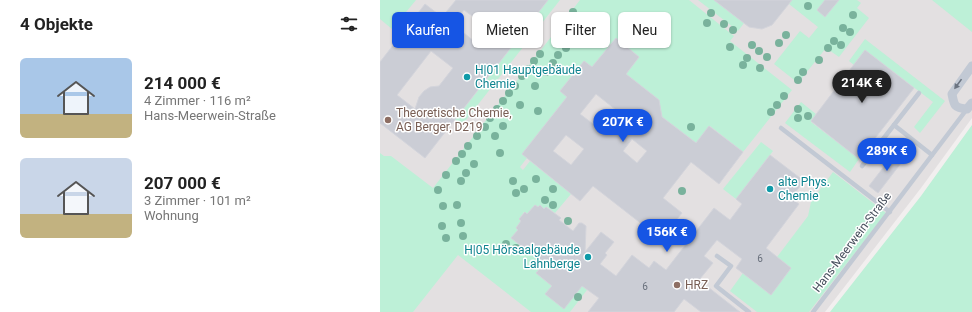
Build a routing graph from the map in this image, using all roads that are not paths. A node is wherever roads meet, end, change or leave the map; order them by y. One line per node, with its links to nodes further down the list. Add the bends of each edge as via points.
1 (972, 66): 3 (street, Hans-Meerwein-Straße, one-way to 3, via 952,94 954,104 959,109)
2 (919, 93): 4 (lane)
3 (969, 106): 6 (lane, Hans-Meerwein-Straße)
4 (894, 125): 6 (lane); 7 (lane)
5 (781, 128): 8 (lane)
6 (932, 155): 8 (lane, Hans-Meerwein-Straße)
7 (862, 166)
8 (890, 212): 11 (lane, Hans-Meerwein-Straße)
9 (717, 256): 10 (lane, via 731,266 716,286)
10 (749, 312)
11 (813, 312)

